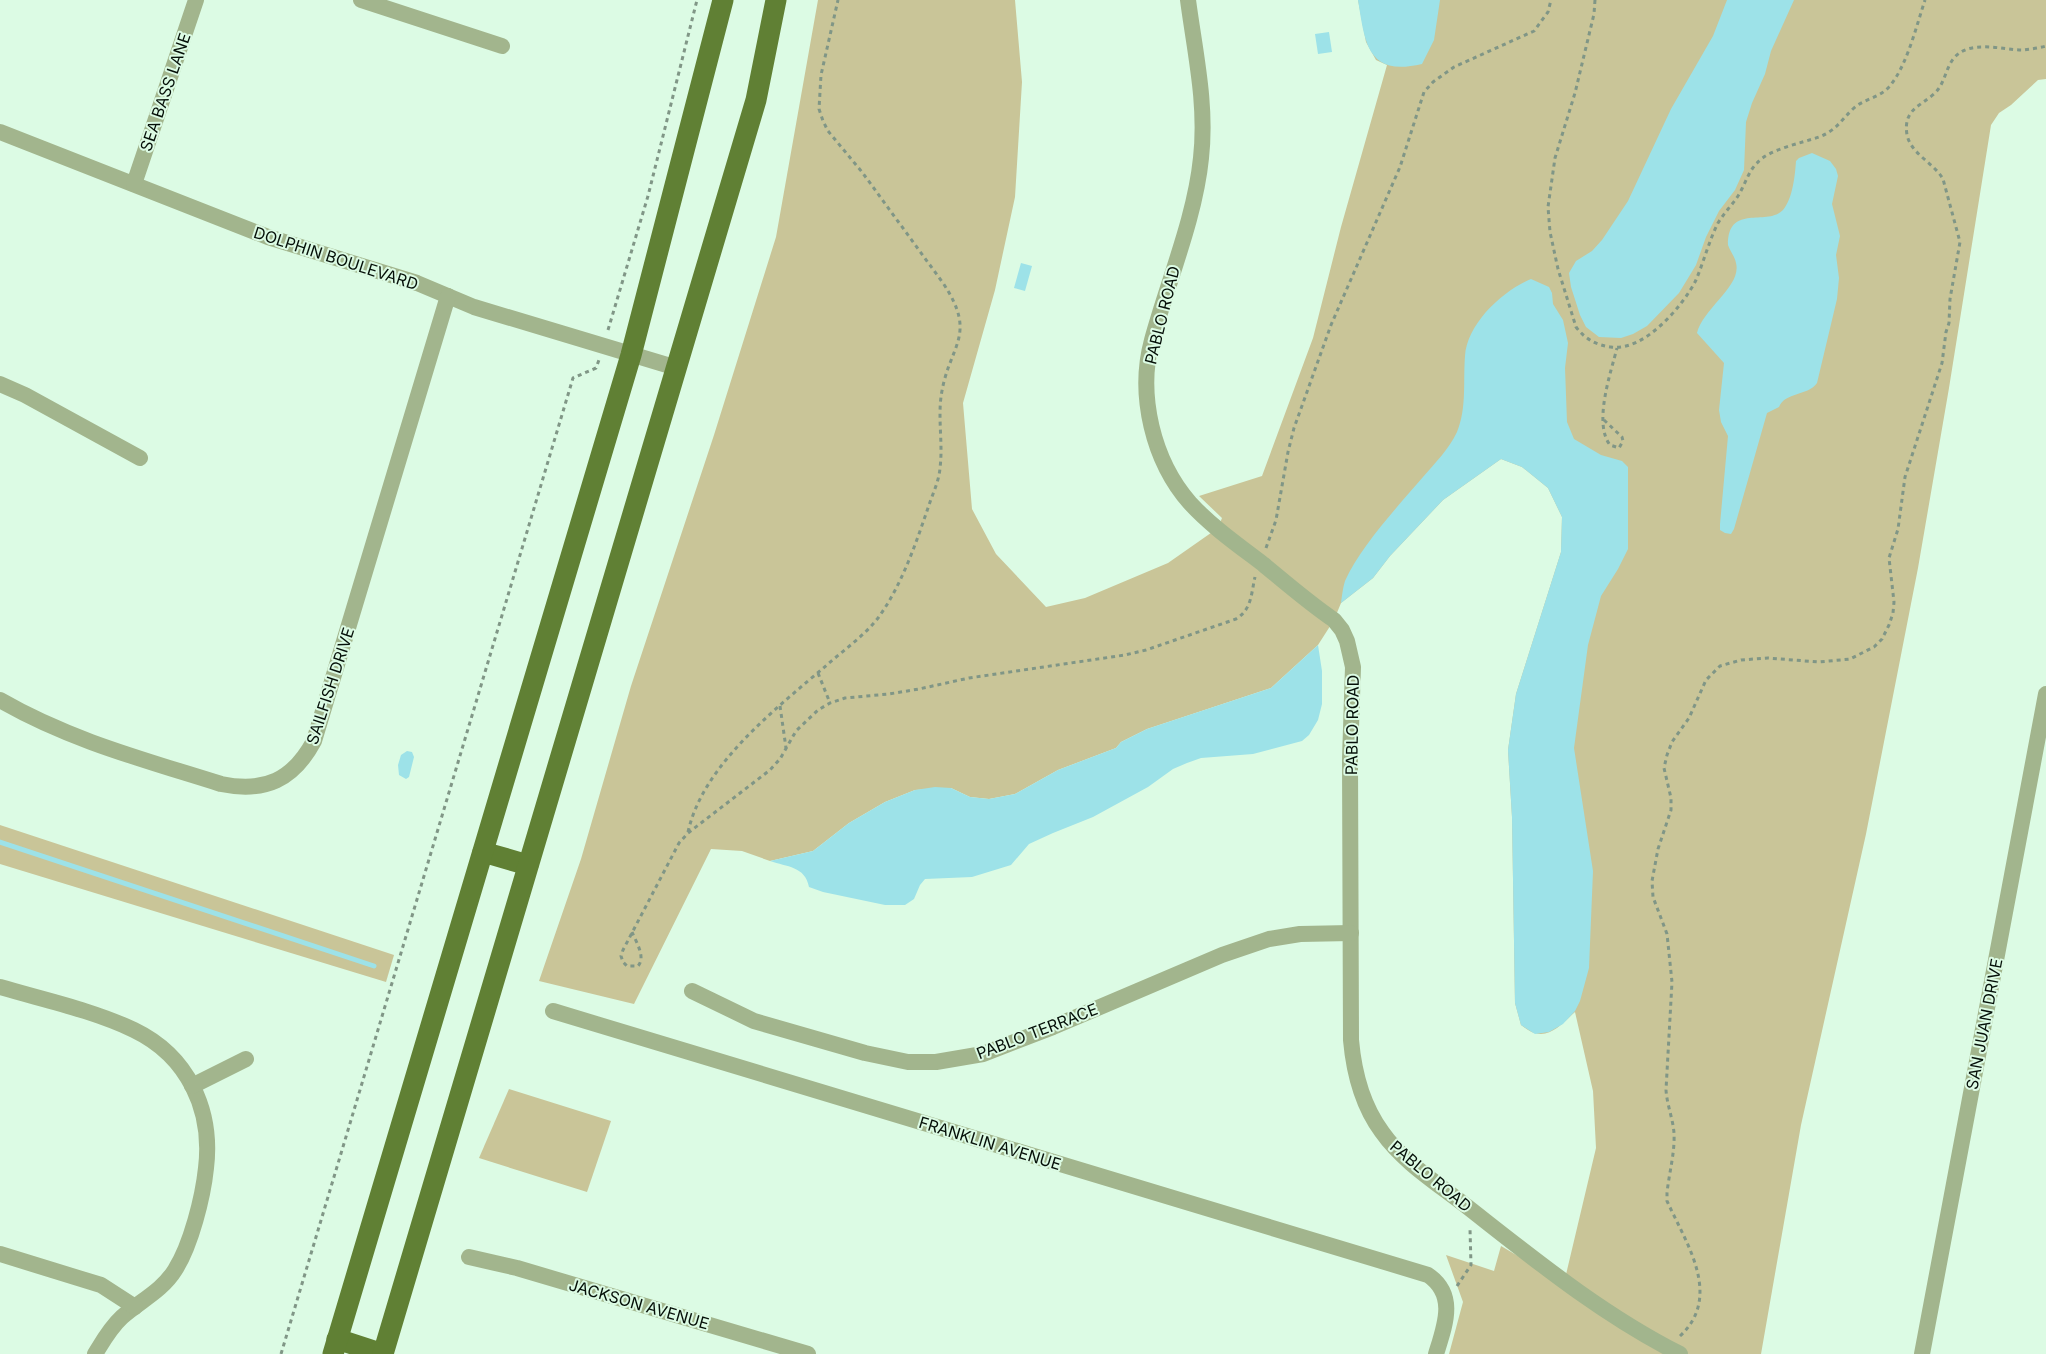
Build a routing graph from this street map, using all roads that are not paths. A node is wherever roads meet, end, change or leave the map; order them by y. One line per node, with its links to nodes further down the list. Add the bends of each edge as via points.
1 (196, 0): 8 (street, SEA BASS LANE)
2 (361, 0): 6 (street)
3 (723, 0): 10 (main road)
4 (776, 0): 11 (main road, via 756,100)
5 (1188, 0): 18 (street, PABLO ROAD, via 1202,87 1201,158 1194,197 1151,342 1147,372 1148,410 1161,455 1178,489 1218,528 1334,620 1347,641 1353,667 1350,759)
6 (502, 46)
7 (0, 132): 8 (street, DOLPHIN BOULEVARD)
8 (134, 184): 9 (street, DOLPHIN BOULEVARD, via 268,237 417,283)
9 (448, 296): 10 (street, DOLPHIN BOULEVARD); 15 (street, SAILFISH DRIVE, via 314,741 294,770 271,783 257,786 221,784 80,739)
10 (631, 355): 11 (street, DOLPHIN BOULEVARD); 16 (main road)
11 (677, 368): 17 (main road)
12 (0, 384): 13 (street)
13 (140, 458)
14 (2046, 694): 33 (street, SAN JUAN DRIVE)
15 (0, 700)
16 (483, 852): 17 (main road); 27 (main road)
17 (528, 865): 30 (main road)
18 (1352, 933): 20 (street, PABLO TERRACE, via 1300,934 1269,939 1222,955 983,1054 936,1062 908,1062 865,1053 754,1022); 28 (street, PABLO ROAD, via 1353,1065 1378,1127 1398,1151 1564,1283 1608,1314)
19 (0, 987): 23 (street, via 112,1020 136,1031 179,1065)
20 (692, 991)
21 (553, 1011): 32 (street, FRANKLIN AVENUE, via 1428,1274 1445,1293 1444,1326)
22 (246, 1059): 23 (street)
23 (192, 1086): 26 (street, via 202,1105 207,1130 208,1153 202,1198 175,1271 159,1289)
24 (0, 1254): 26 (street, via 101,1285)
25 (469, 1257): 31 (street, JACKSON AVENUE)
26 (135, 1307): 29 (street, via 107,1334)
27 (335, 1347): 30 (main road)
28 (1673, 1351)
29 (95, 1354)
30 (383, 1354)
31 (808, 1354)
32 (1436, 1354)
33 (1922, 1354)

